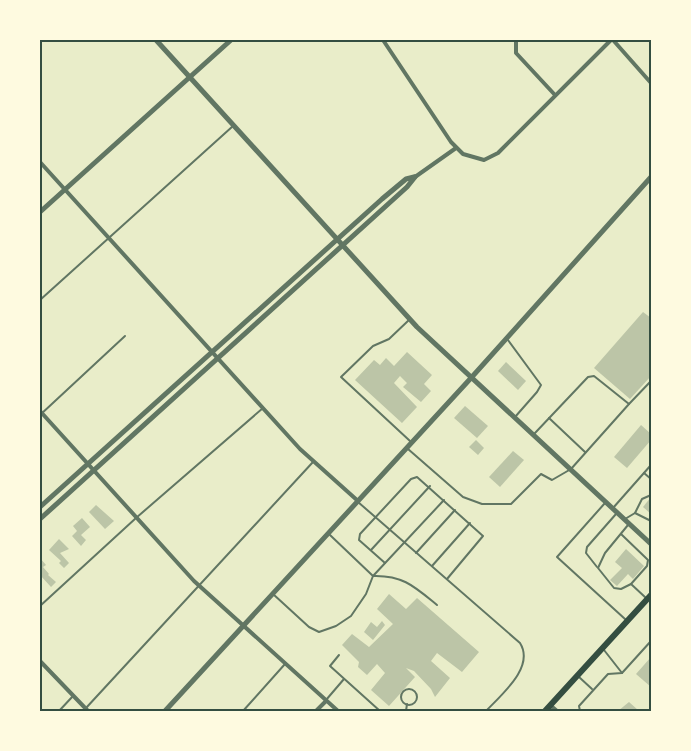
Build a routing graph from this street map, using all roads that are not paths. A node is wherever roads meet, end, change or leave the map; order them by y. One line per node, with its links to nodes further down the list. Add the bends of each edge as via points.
1 (156, 40): 6 (street)
2 (231, 40): 6 (street)
3 (383, 40): 10 (street)
4 (516, 40): 8 (street, via 516,53)
5 (612, 40): 7 (street); 8 (street)
6 (190, 77): 9 (street); 14 (street)
7 (651, 83)
8 (555, 96): 10 (street, via 494,156 484,160 471,158)
9 (233, 126): 16 (lane); 17 (street)
10 (456, 148): 12 (street)
11 (40, 162): 14 (street)
12 (414, 177): 17 (street, via 406,178); 18 (street)
13 (651, 177): 22 (street)
14 (65, 190): 15 (street); 16 (street)
15 (40, 212)
16 (109, 238): 19 (lane); 23 (street)
17 (336, 240): 18 (street); 23 (street)
18 (342, 247): 20 (street); 24 (street)
19 (40, 300)
20 (410, 319): 25 (street); 33 (lane, via 389,339 373,346 341,377)
21 (126, 336): 29 (lane)
22 (507, 338): 25 (street); 30 (lane, via 541,385)
23 (212, 352): 24 (street); 37 (street)
24 (218, 359): 28 (street); 40 (street)
25 (471, 378): 30 (street); 33 (street)
26 (651, 381): 27 (lane)
27 (629, 404): 31 (lane, via 594,376 588,377); 35 (lane)
28 (263, 408): 36 (street); 54 (lane)
29 (41, 413): 37 (street)
30 (514, 418): 32 (street)
31 (549, 418): 32 (lane); 35 (lane)
32 (533, 435): 39 (street)
33 (412, 443): 34 (street)
34 (407, 448): 39 (lane, via 463,497 482,504 511,504 542,474 552,480); 46 (street)
35 (586, 453): 39 (lane)
36 (313, 462): 46 (street); 72 (lane)
37 (88, 464): 40 (street); 48 (street)
38 (651, 465): 41 (lane)
39 (570, 469): 47 (street)
40 (94, 471): 54 (street); 55 (street)
41 (644, 473): 42 (lane); 49 (lane)
42 (651, 479)
43 (430, 486): 45 (lane); 53 (lane, via 414,477); 59 (lane)
44 (651, 494): 52 (lane, via 642,499)
45 (444, 500): 50 (lane); 62 (lane)
46 (358, 501): 53 (lane); 60 (street)
47 (606, 502): 49 (street); 77 (lane, via 557,557)
48 (40, 507)
49 (612, 508): 51 (street)
50 (455, 510): 58 (lane); 65 (lane)
51 (617, 512): 56 (street); 68 (lane, via 586,547 586,553)
52 (635, 513): 56 (lane); 57 (lane)
53 (375, 516): 59 (lane); 64 (lane, via 358,538)
54 (136, 518): 72 (street); 75 (lane)
55 (40, 519)
56 (627, 521): 61 (lane); 63 (street)
57 (651, 521)
58 (470, 523): 67 (lane); 70 (lane, via 482,534 482,539)
59 (389, 529): 62 (lane); 64 (lane)
60 (328, 534): 69 (lane); 73 (street)
61 (621, 534): 68 (lane, via 605,553); 71 (lane, via 648,560 647,566)
62 (405, 543): 65 (lane); 66 (lane)
63 (651, 544)
64 (371, 550): 66 (lane)
65 (416, 552): 67 (lane)
66 (385, 564): 69 (lane)
67 (432, 566): 70 (lane)
68 (598, 568): 71 (lane, via 614,588 622,589)
69 (373, 576): 73 (lane, via 366,594 351,616 319,632 309,627); 76 (lane, via 389,575 402,579)
70 (447, 579): 100 (lane, via 520,643 524,651 523,668)
71 (631, 584): 74 (lane)
72 (199, 586): 78 (street); 92 (lane)
73 (273, 594): 78 (street)
74 (649, 597): 77 (main road)
75 (40, 606)
76 (437, 606)
77 (627, 621): 80 (main road)
78 (244, 626): 83 (street); 94 (street)
79 (651, 641): 84 (lane)
80 (602, 648): 84 (lane); 85 (main road)
81 (339, 656): 86 (lane, via 330,666)
82 (40, 661): 88 (street)
83 (285, 664): 89 (street); 95 (lane)
84 (622, 673): 87 (lane, via 608,674)
85 (577, 675): 87 (lane); 91 (main road)
86 (344, 679): 89 (lane); 98 (lane)
87 (592, 690): 103 (lane, via 579,706)
88 (73, 696): 92 (street); 93 (lane)
89 (326, 700): 96 (street); 97 (street)
90 (407, 704): 90 (lane, via 412,704 417,698 410,690 402,695 402,701); 99 (lane)
91 (550, 705): 101 (main road); 102 (street)
92 (86, 710)
93 (59, 711)
94 (165, 711)
95 (243, 711)
96 (316, 711)
97 (338, 711)
98 (380, 711)
99 (406, 711)
100 (486, 711)
101 (545, 711)
102 (557, 711)
103 (580, 711)

